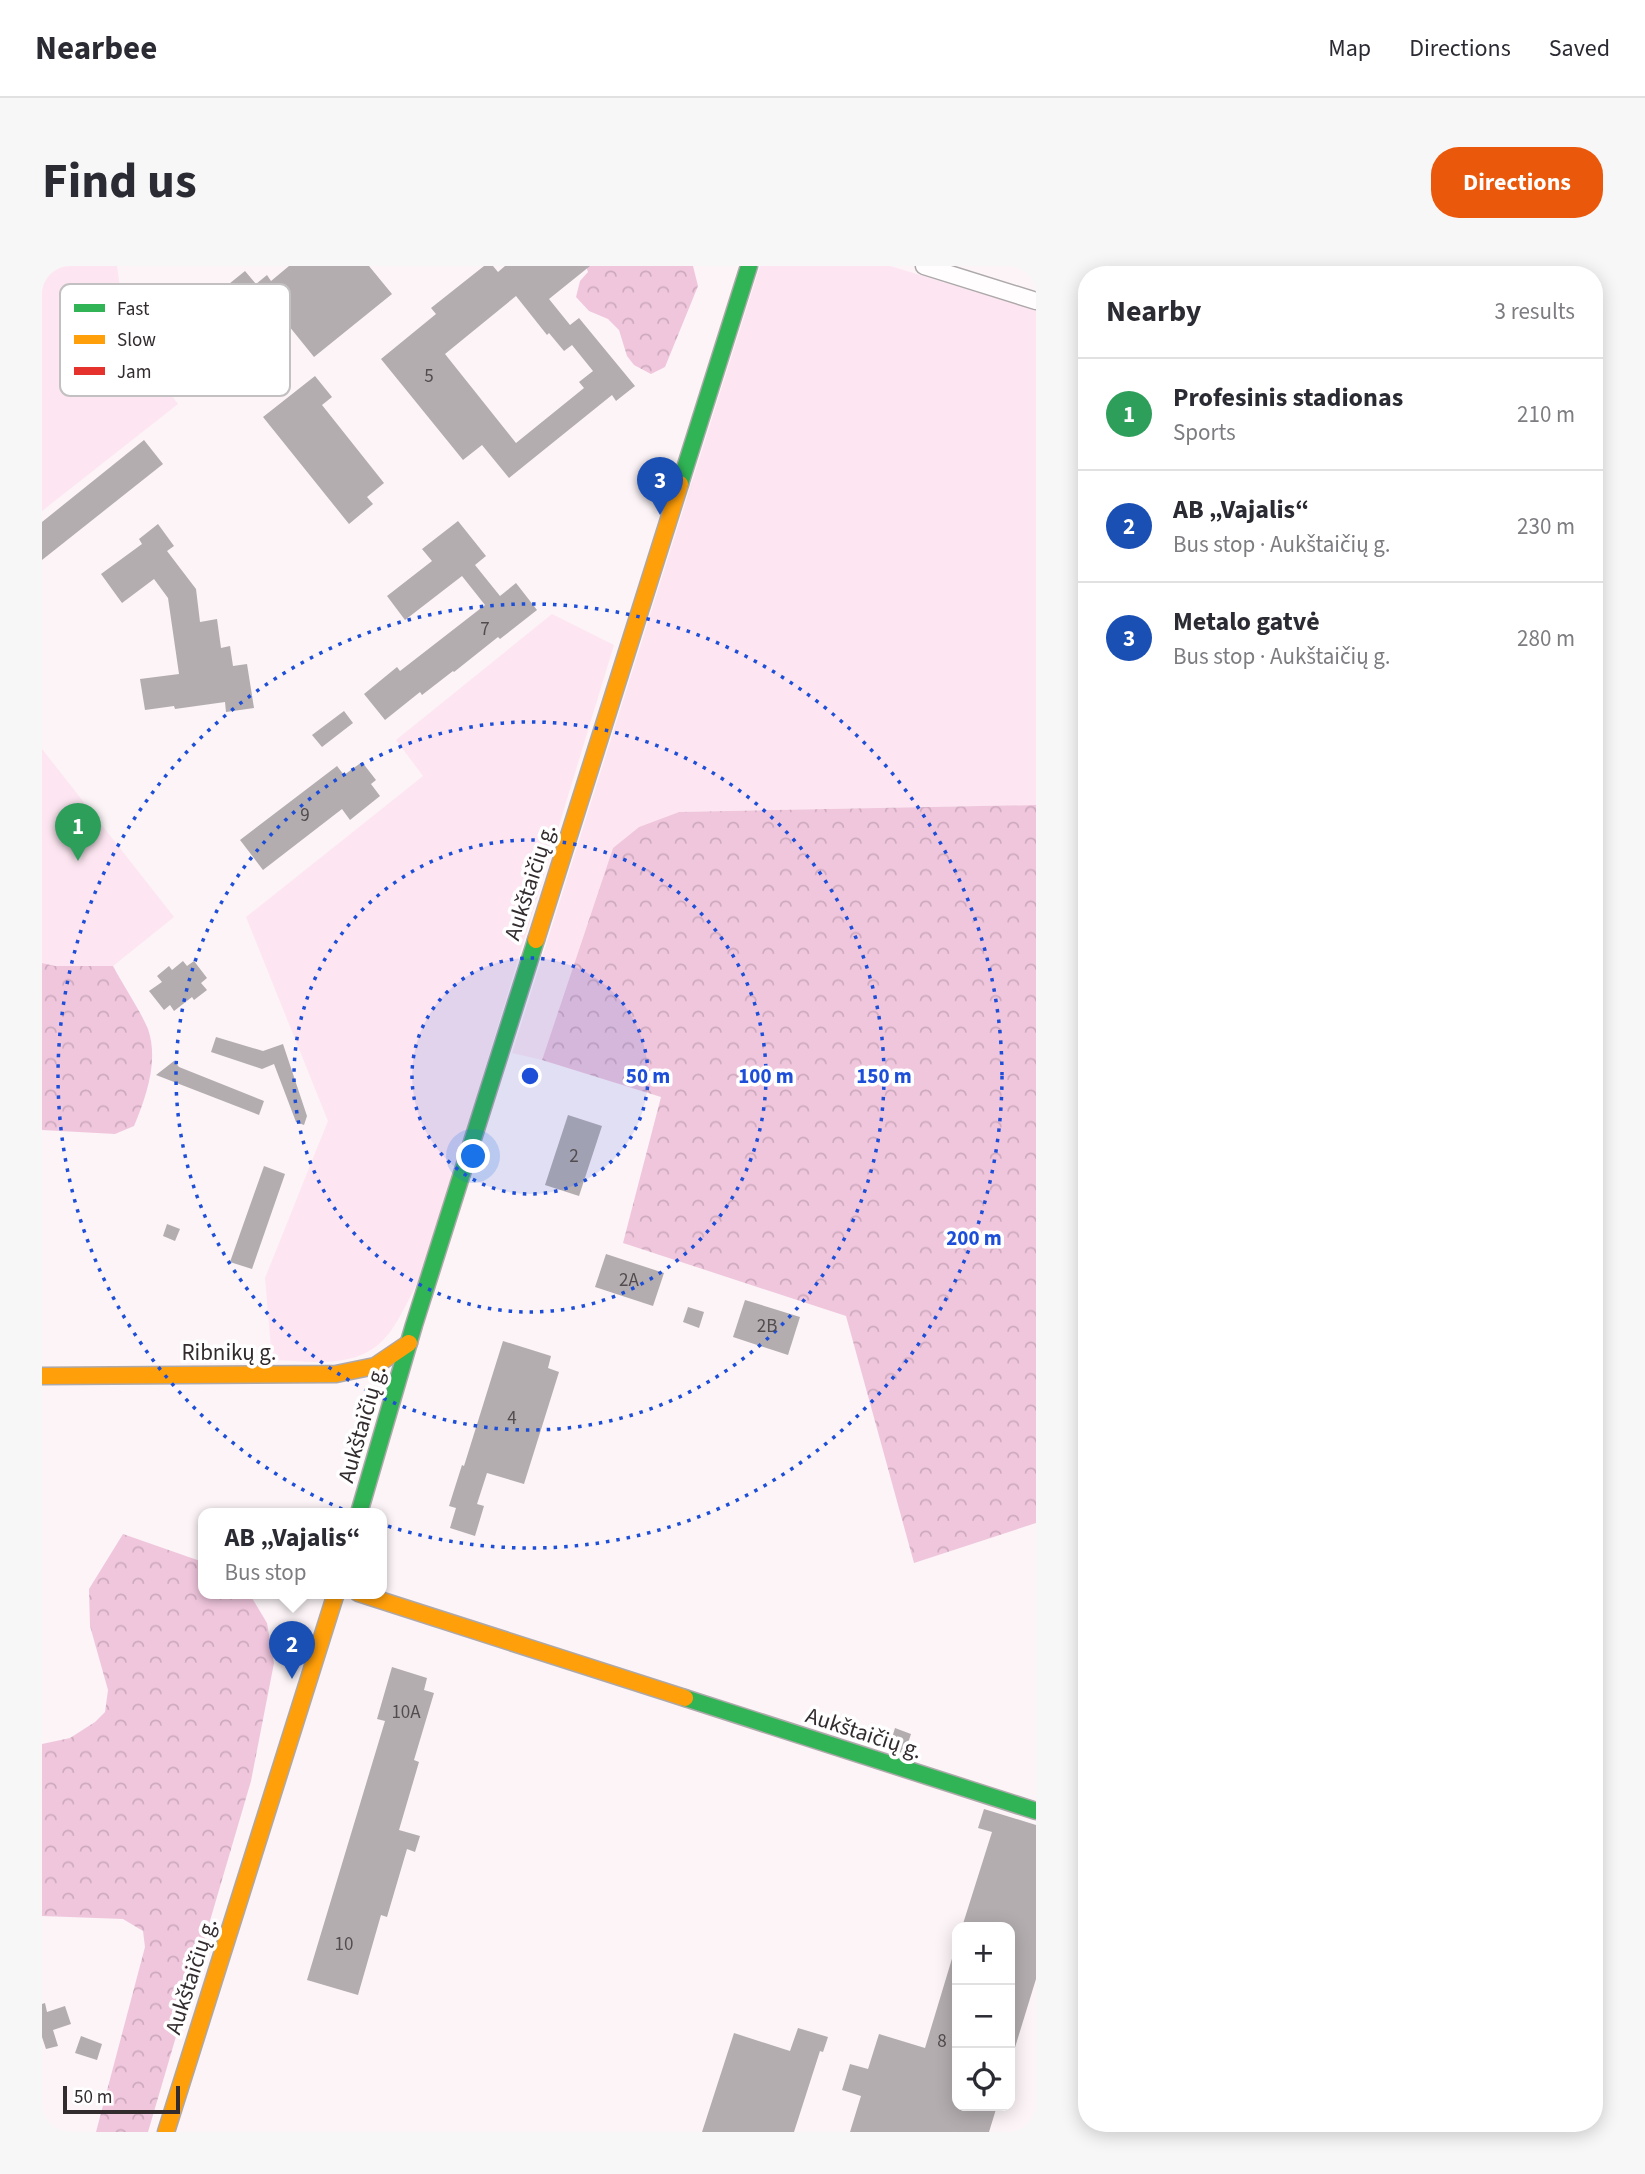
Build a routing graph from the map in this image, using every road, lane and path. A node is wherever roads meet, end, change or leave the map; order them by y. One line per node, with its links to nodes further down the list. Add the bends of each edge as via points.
1 (749, 266): 4 (street, Aukštaičių g.)
2 (924, 266): 3 (street)
3 (1036, 301)
4 (409, 1343): 5 (street, Ribnikų g., via 375,1366 336,1374); 6 (street, Aukštaičių g.)
5 (42, 1376)
6 (360, 1508)
7 (334, 1599): 10 (street, Aukštaičių g.)
8 (377, 1599): 9 (street, Aukštaičių g.)
9 (1036, 1811)
10 (166, 2132)

